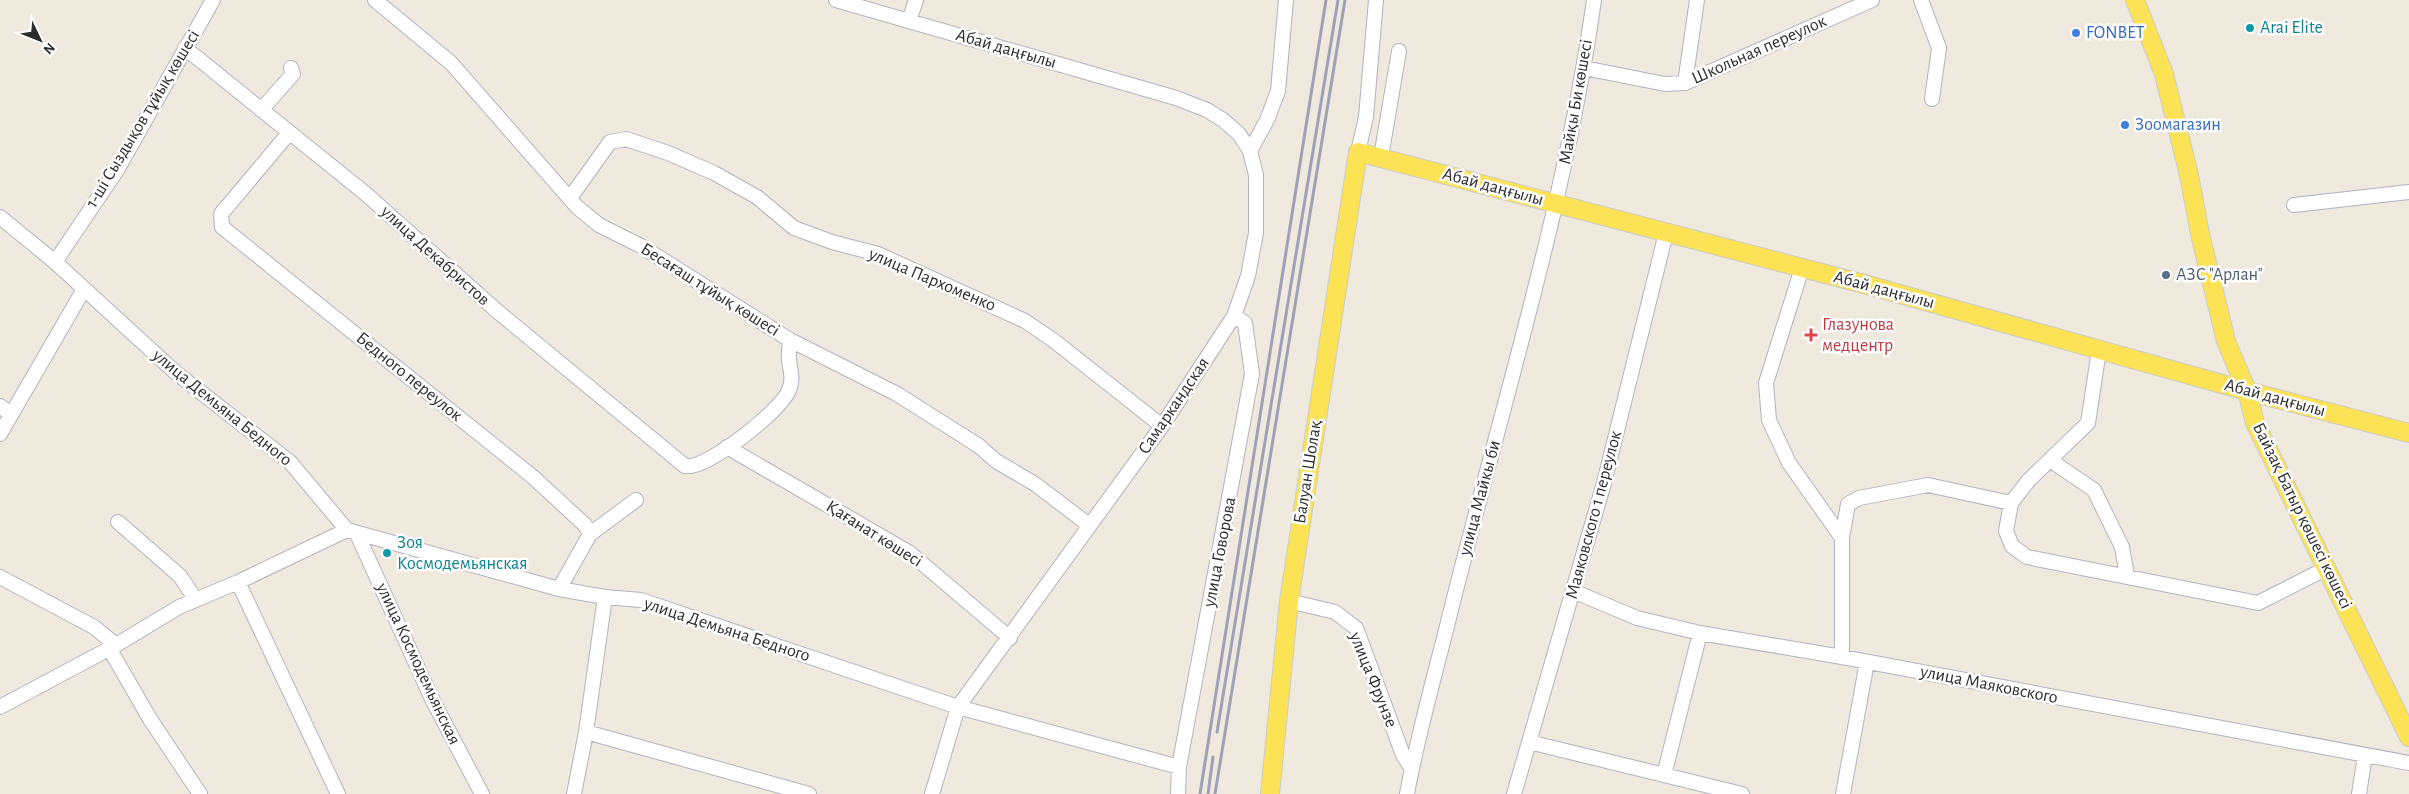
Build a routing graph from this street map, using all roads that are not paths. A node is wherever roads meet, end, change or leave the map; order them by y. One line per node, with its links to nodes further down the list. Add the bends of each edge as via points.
1 (213, 0): 13 (street, 1-ші Сыздықов тұйық көшесі)
2 (375, 0): 26 (street, Бесағаш тұйық көшесі, via 451,63)
3 (836, 0): 12 (street, Абай даңғылы)
4 (916, 0): 12 (street)
5 (1376, 0): 23 (street, via 1366,117)
6 (1594, 0): 16 (street, Майқы Би көшесі)
7 (1697, 0): 17 (street)
8 (1872, 0): 17 (street, Школьная переулок)
9 (1921, 0): 19 (street, via 1939,48)
10 (2135, 0): 37 (main road, Байзақ Батыр қөшесі көшесі, via 2164,74 2226,341)
11 (1282, 1): 22 (street, via 1278,91)
12 (909, 21): 18 (street, Абай даңғылы)
13 (185, 48): 20 (street, улица Декабристов); 31 (street, 1-ші Сыздықов тұйық көшесі, via 117,170)
14 (1400, 51): 24 (street)
15 (291, 68): 20 (street, via 293,74)
16 (1584, 68): 17 (street, Школьная переулок, via 1665,84); 27 (street, Майқы Би көшесі)
17 (1685, 83)
18 (1176, 98): 22 (street, Самаркандская, via 1223,120 1239,134)
19 (1932, 99)
20 (261, 110): 21 (street, улица Декабристов)
21 (289, 133): 42 (street, улица Декабристов, via 366,194 497,311 685,466 696,464); 49 (street, Бедного переулок, via 221,214 222,227 533,477 585,525)
22 (1250, 151): 34 (street, Самаркандская, via 1256,175 1256,233 1248,276)
23 (1358, 152): 24 (main road, Абай даңғылы); 59 (main road, Балуан Шолақ)
24 (1381, 157): 27 (main road, Абай даңғылы)
25 (2409, 192): 28 (street)
26 (570, 198): 35 (street, Бесағаш тұйық көшесі, via 599,225 641,246); 39 (street, улица Пархоменко, via 610,142 626,139 668,153 757,197 794,228 878,254 1025,321)
27 (1556, 204): 30 (main road, Абай даңғылы); 73 (street, улица Майкы би, via 1469,535)
28 (2294, 205)
29 (0, 217): 31 (street, улица Демьяна Бедного)
30 (1666, 233): 32 (main road, Абай даңғылы); 56 (street, Маяковского 1 переулок, via 1604,483)
31 (55, 262): 33 (street, улица Демьяна Бедного)
32 (1802, 268): 36 (main road, Абай даңғылы); 50 (street, via 1766,383 1769,420 1788,463)
33 (84, 290): 38 (street); 48 (street, улица Демьяна Бедного, via 176,372 290,462)
34 (1234, 316): 39 (street, Самаркандская); 72 (street, улица Говорова, via 1245,323 1252,374)
35 (790, 340): 42 (street, via 792,377 789,391 762,421); 47 (street, Бесағаш тұйық көшесі, via 897,394 1035,484)
36 (2099, 350): 37 (main road, Абай даңғылы); 43 (street, via 2088,423)
37 (2247, 391): 40 (main road, Абай даңғылы); 51 (main road, Байзақ Батыр қөшесі көшесі, via 2255,423)
38 (6, 410): 41 (street)
39 (1162, 426): 47 (street, Самаркандская)
40 (2409, 433)
41 (0, 434)
42 (727, 447): 61 (street, Қағанат көшесі, via 910,553)
43 (2050, 460): 45 (street, via 2028,480); 52 (street, via 2094,490 2122,547)
44 (636, 500): 49 (street)
45 (2011, 503): 50 (street, via 1928,485 1859,498 1848,504); 52 (street, via 2006,531 2012,546 2027,557)
46 (118, 522): 58 (street, via 180,576)
47 (1089, 526): 61 (street, Самаркандская)
48 (352, 532): 54 (street); 55 (street, улица Демьяна Бедного); 78 (street, улица Космодемьянская, via 433,701)
49 (590, 534): 55 (street)
50 (1842, 538): 63 (street)
51 (2327, 568): 52 (street, via 2258,603); 68 (main road, Байзақ Батыр қөшесі көшесі)
52 (2127, 576)
53 (0, 577): 62 (street, via 94,627)
54 (238, 582): 58 (street); 77 (street)
55 (559, 589): 57 (street, улица Демьяна Бедного)
56 (1573, 591): 60 (street, улица Маяковского, via 1638,618); 69 (street, Маяковского 1 переулок)
57 (605, 597): 66 (street, улица Демьяна Бедного, via 641,600); 67 (street)
58 (196, 600): 62 (street)
59 (1289, 601): 73 (street, улица Фрунзе, via 1335,612 1356,628 1403,755); 75 (main road, Балуан Шолақ)
60 (1700, 633): 63 (street, улица Маяковского); 74 (street)
61 (1010, 638): 66 (street, Самаркандская)
62 (112, 646): 65 (street); 76 (street, via 150,719)
63 (1842, 657): 64 (street, улица Маяковского)
64 (1867, 662): 70 (street, улица Маяковского); 86 (street)
65 (0, 707)
66 (958, 707): 72 (street, улица Демьяна Бедного); 81 (street)
67 (586, 732): 79 (street); 80 (street)
68 (2409, 737)
69 (1529, 742): 74 (street); 84 (street, Маяковского 1 переулок)
70 (2365, 755): 71 (street, улица Маяковского); 87 (street)
71 (2409, 763)
72 (1179, 767): 82 (street, улица Говорова)
73 (1412, 769): 83 (street, улица Майкы би)
74 (1664, 775): 85 (street)
75 (1274, 793)
76 (200, 794)
77 (338, 794)
78 (482, 794)
79 (574, 794)
80 (808, 794)
81 (932, 794)
82 (1178, 794)
83 (1408, 794)
84 (1514, 794)
85 (1742, 794)
86 (1843, 794)
87 (2359, 794)

